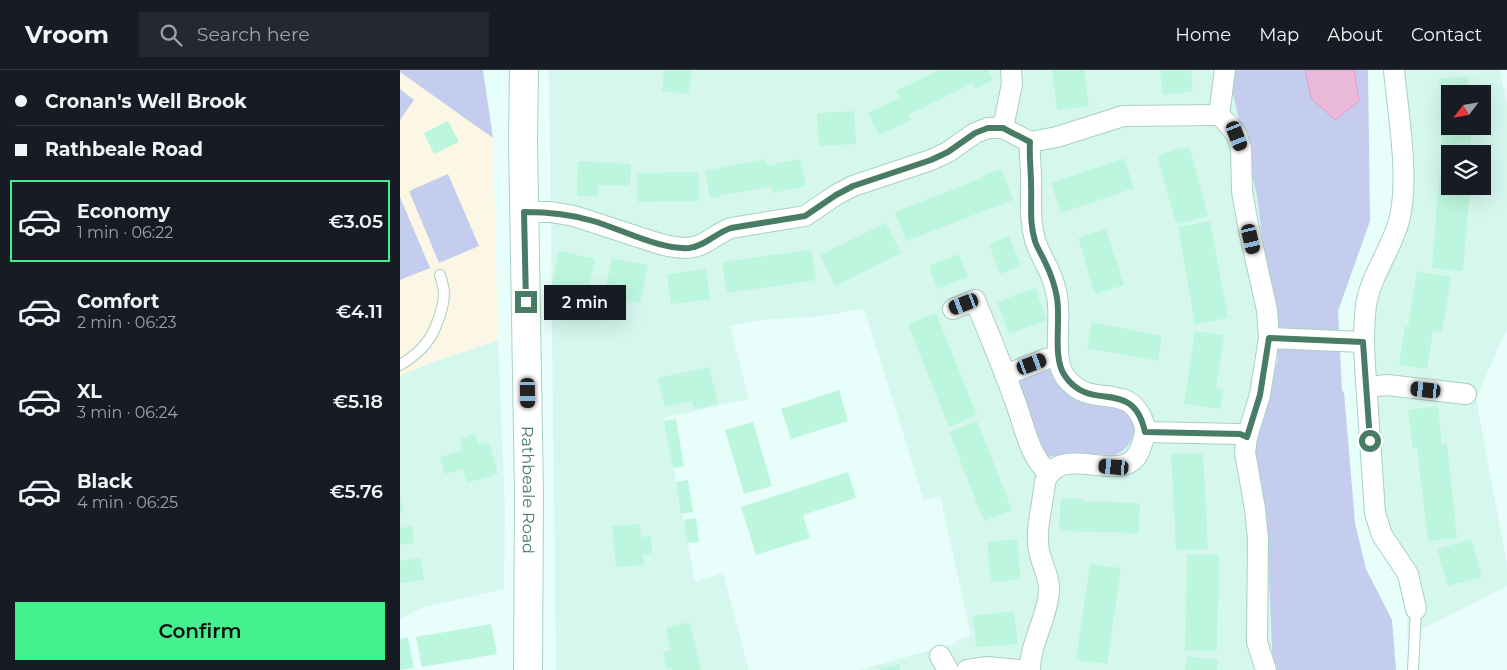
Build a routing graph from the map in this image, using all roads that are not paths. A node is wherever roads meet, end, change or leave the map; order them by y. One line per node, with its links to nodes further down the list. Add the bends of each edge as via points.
1 (524, 70): 8 (main road, Rathbeale Road)
2 (1011, 70): 6 (street, via 1012,84)
3 (1225, 70): 5 (street)
4 (1394, 70): 12 (street, via 1403,194 1399,220 1366,304)
5 (1219, 116): 7 (street, via 1123,116); 11 (street, via 1237,136 1241,148 1242,191 1267,310)
6 (1003, 128): 7 (street); 8 (street, via 988,128 975,133 940,156 853,186 805,216 731,228 691,248 674,248 574,216)
7 (1030, 142): 13 (street, via 1031,223 1035,243 1057,295)
8 (524, 212): 22 (main road, Rathbeale Road, via 529,433)
9 (440, 275): 14 (lane, via 444,301 437,320 427,342)
10 (953, 309): 15 (street, via 975,300)
11 (1269, 338): 12 (street); 19 (street, via 1260,395)
12 (1363, 342): 16 (street)
13 (1058, 357): 15 (street, via 1046,358); 18 (street, via 1065,376 1080,390 1129,402 1138,410)
14 (400, 365)
15 (1005, 375): 20 (street, via 1033,454)
16 (1366, 387): 17 (street); 21 (street, via 1375,513 1382,535 1408,574)
17 (1466, 394)
18 (1145, 432): 19 (street, via 1240,434); 20 (street, via 1140,450 1125,465 1062,464)
19 (1247, 437): 27 (street, via 1245,452 1258,539 1257,642)
20 (1049, 474): 26 (street, via 1045,482 1038,539 1049,579 1049,593)
21 (1416, 609): 28 (lane)
22 (528, 670)
23 (967, 670): 24 (street, via 987,667)
24 (1019, 670)
25 (1024, 670): 26 (street)
26 (1030, 670)
27 (1266, 670)
28 (1413, 670)

